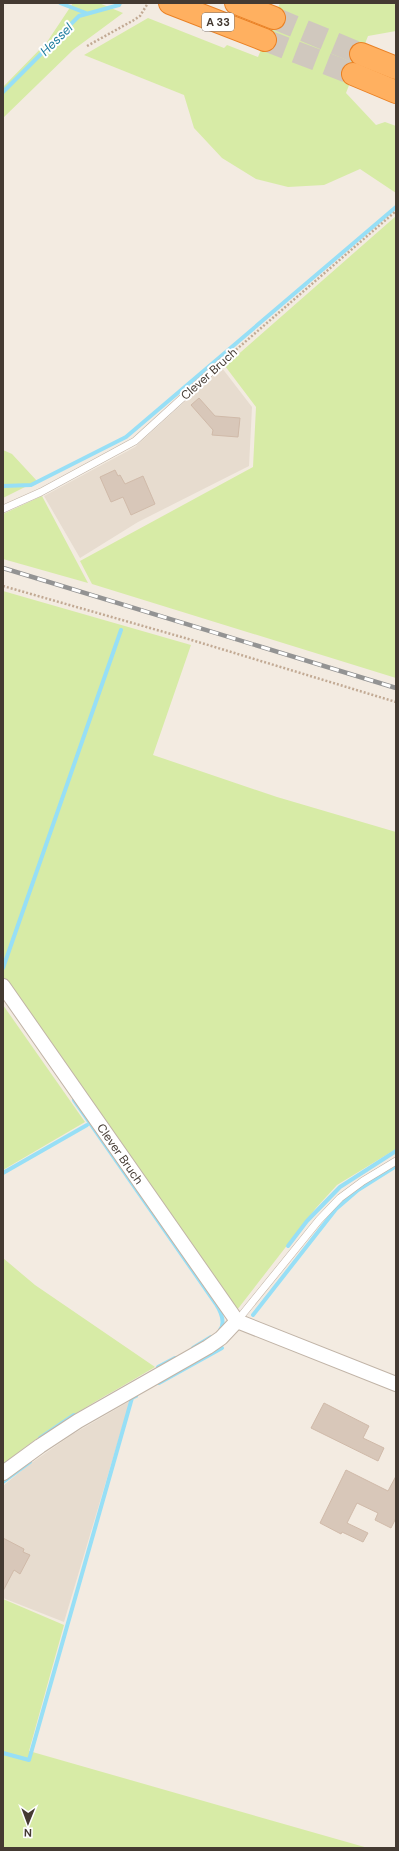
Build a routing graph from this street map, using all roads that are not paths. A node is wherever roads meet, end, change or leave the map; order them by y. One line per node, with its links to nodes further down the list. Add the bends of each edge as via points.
1 (170, 3): 4 (highway, A 33)
2 (236, 3): 3 (highway, A 33)
3 (274, 18)
4 (265, 40)
5 (361, 54): 6 (highway)
6 (396, 68)
7 (353, 74): 8 (highway)
8 (396, 92)
9 (223, 361): 10 (lane, Clever Bruch, via 135,441 41,492)
10 (3, 509)
11 (3, 986): 13 (street, Clever Bruch)
12 (396, 1161): 13 (lane, via 340,1198)
13 (237, 1321): 14 (street); 15 (street, via 222,1338 208,1348 78,1421)
14 (396, 1384)
15 (3, 1474)

